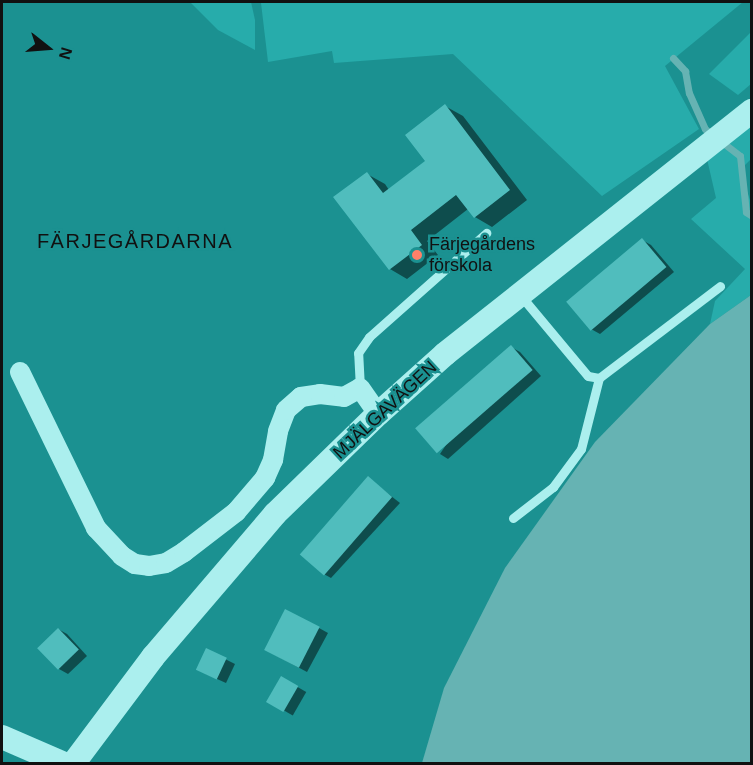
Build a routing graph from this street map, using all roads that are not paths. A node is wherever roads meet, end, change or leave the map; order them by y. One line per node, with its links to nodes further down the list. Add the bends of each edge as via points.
1 (752, 111): 4 (street, MJÄLGAVÄGEN)
2 (486, 234): 7 (lane, via 369,338 358,353)
3 (720, 286): 6 (lane)
4 (520, 294): 6 (lane, via 588,376); 8 (street, MJÄLGAVÄGEN)
5 (20, 372): 7 (street, via 96,528 122,556 149,566 166,563 184,552 236,512 265,478 286,410 301,397 344,397)
6 (599, 378): 9 (lane, via 581,449 553,487)
7 (360, 388): 8 (street)
8 (378, 414): 12 (street, MJÄLGAVÄGEN, via 275,514 153,657)
9 (513, 518)
10 (2, 737): 11 (street)
11 (64, 764)
12 (73, 764)

